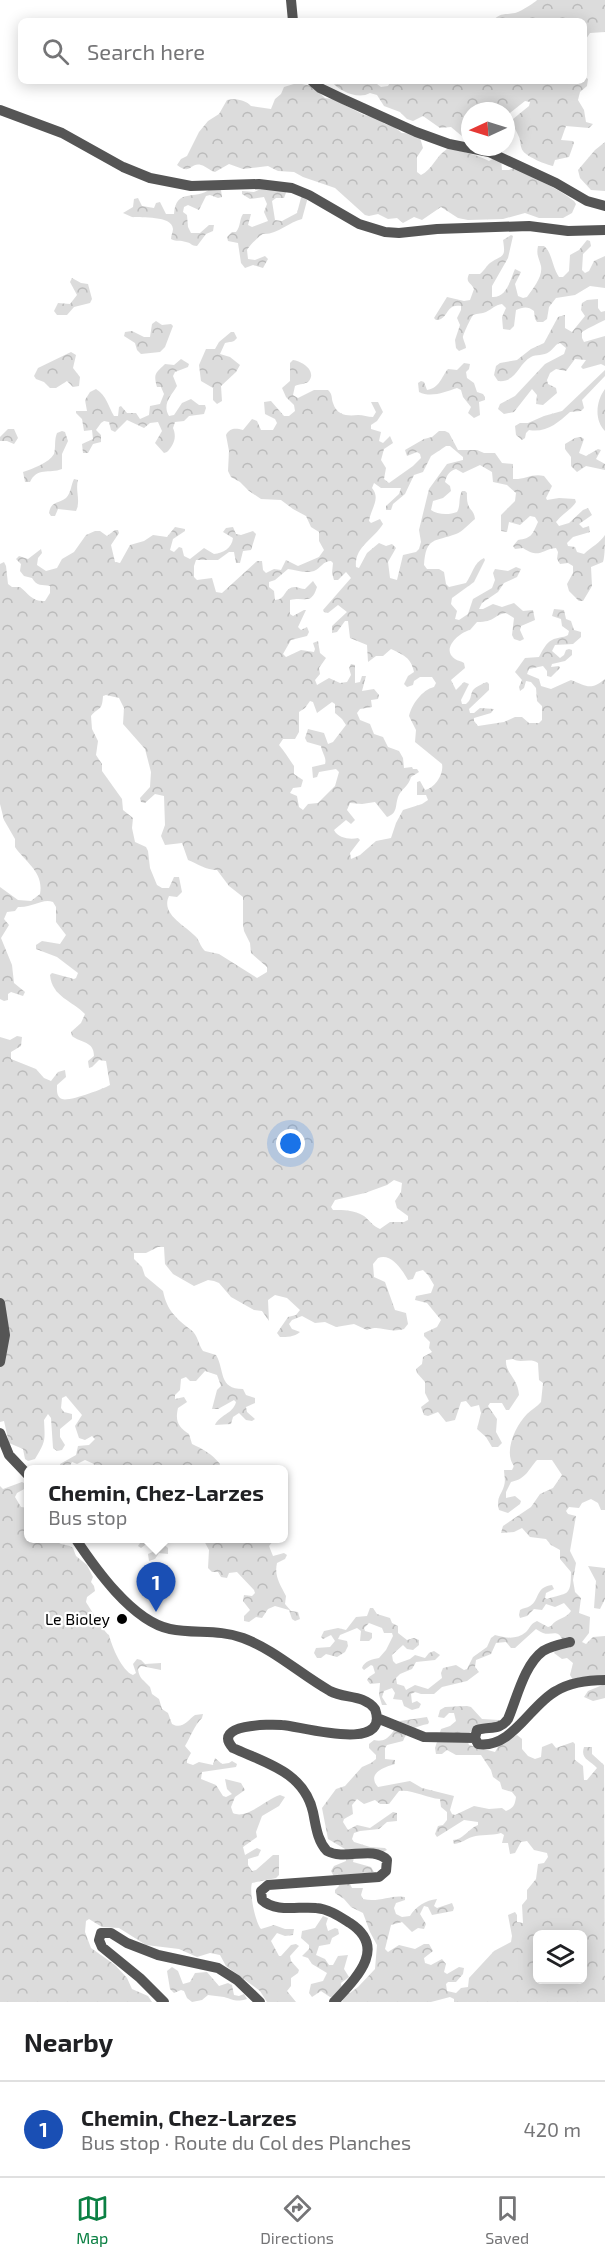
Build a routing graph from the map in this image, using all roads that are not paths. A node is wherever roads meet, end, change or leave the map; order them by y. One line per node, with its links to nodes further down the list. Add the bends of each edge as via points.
1 (291, 0): 2 (street)
2 (292, 18)
3 (317, 84): 5 (street, via 416,132 489,152)
4 (0, 110): 6 (street, via 62,134 150,178 191,186 259,184 292,188 359,224 385,232 529,226)
5 (605, 206)
6 (605, 230)
7 (0, 1303): 8 (street, via 5,1335)
8 (0, 1362)
9 (0, 1433): 10 (street, via 9,1455)
10 (24, 1471)
11 (78, 1543): 14 (street, via 109,1585 159,1625 220,1632 246,1640 333,1692 367,1701)
12 (570, 1641): 15 (street, via 539,1654 505,1724 477,1730)
13 (605, 1680): 15 (street, via 569,1684 556,1690 510,1734 496,1742 478,1744)
14 (377, 1718): 15 (street, via 424,1737); 18 (street, via 372,1728 360,1735 270,1725 235,1729 228,1736 233,1748 272,1763 298,1783 311,1804 318,1837 327,1851 341,1856 376,1855 387,1860 386,1871 376,1877 270,1885 261,1891 262,1900 271,1906 334,1913 365,1937 365,1961)
15 (475, 1738)
16 (164, 2002): 17 (street, via 102,1947 101,1933 111,1933 158,1955 223,1970)
17 (260, 2002)
18 (334, 2002)

